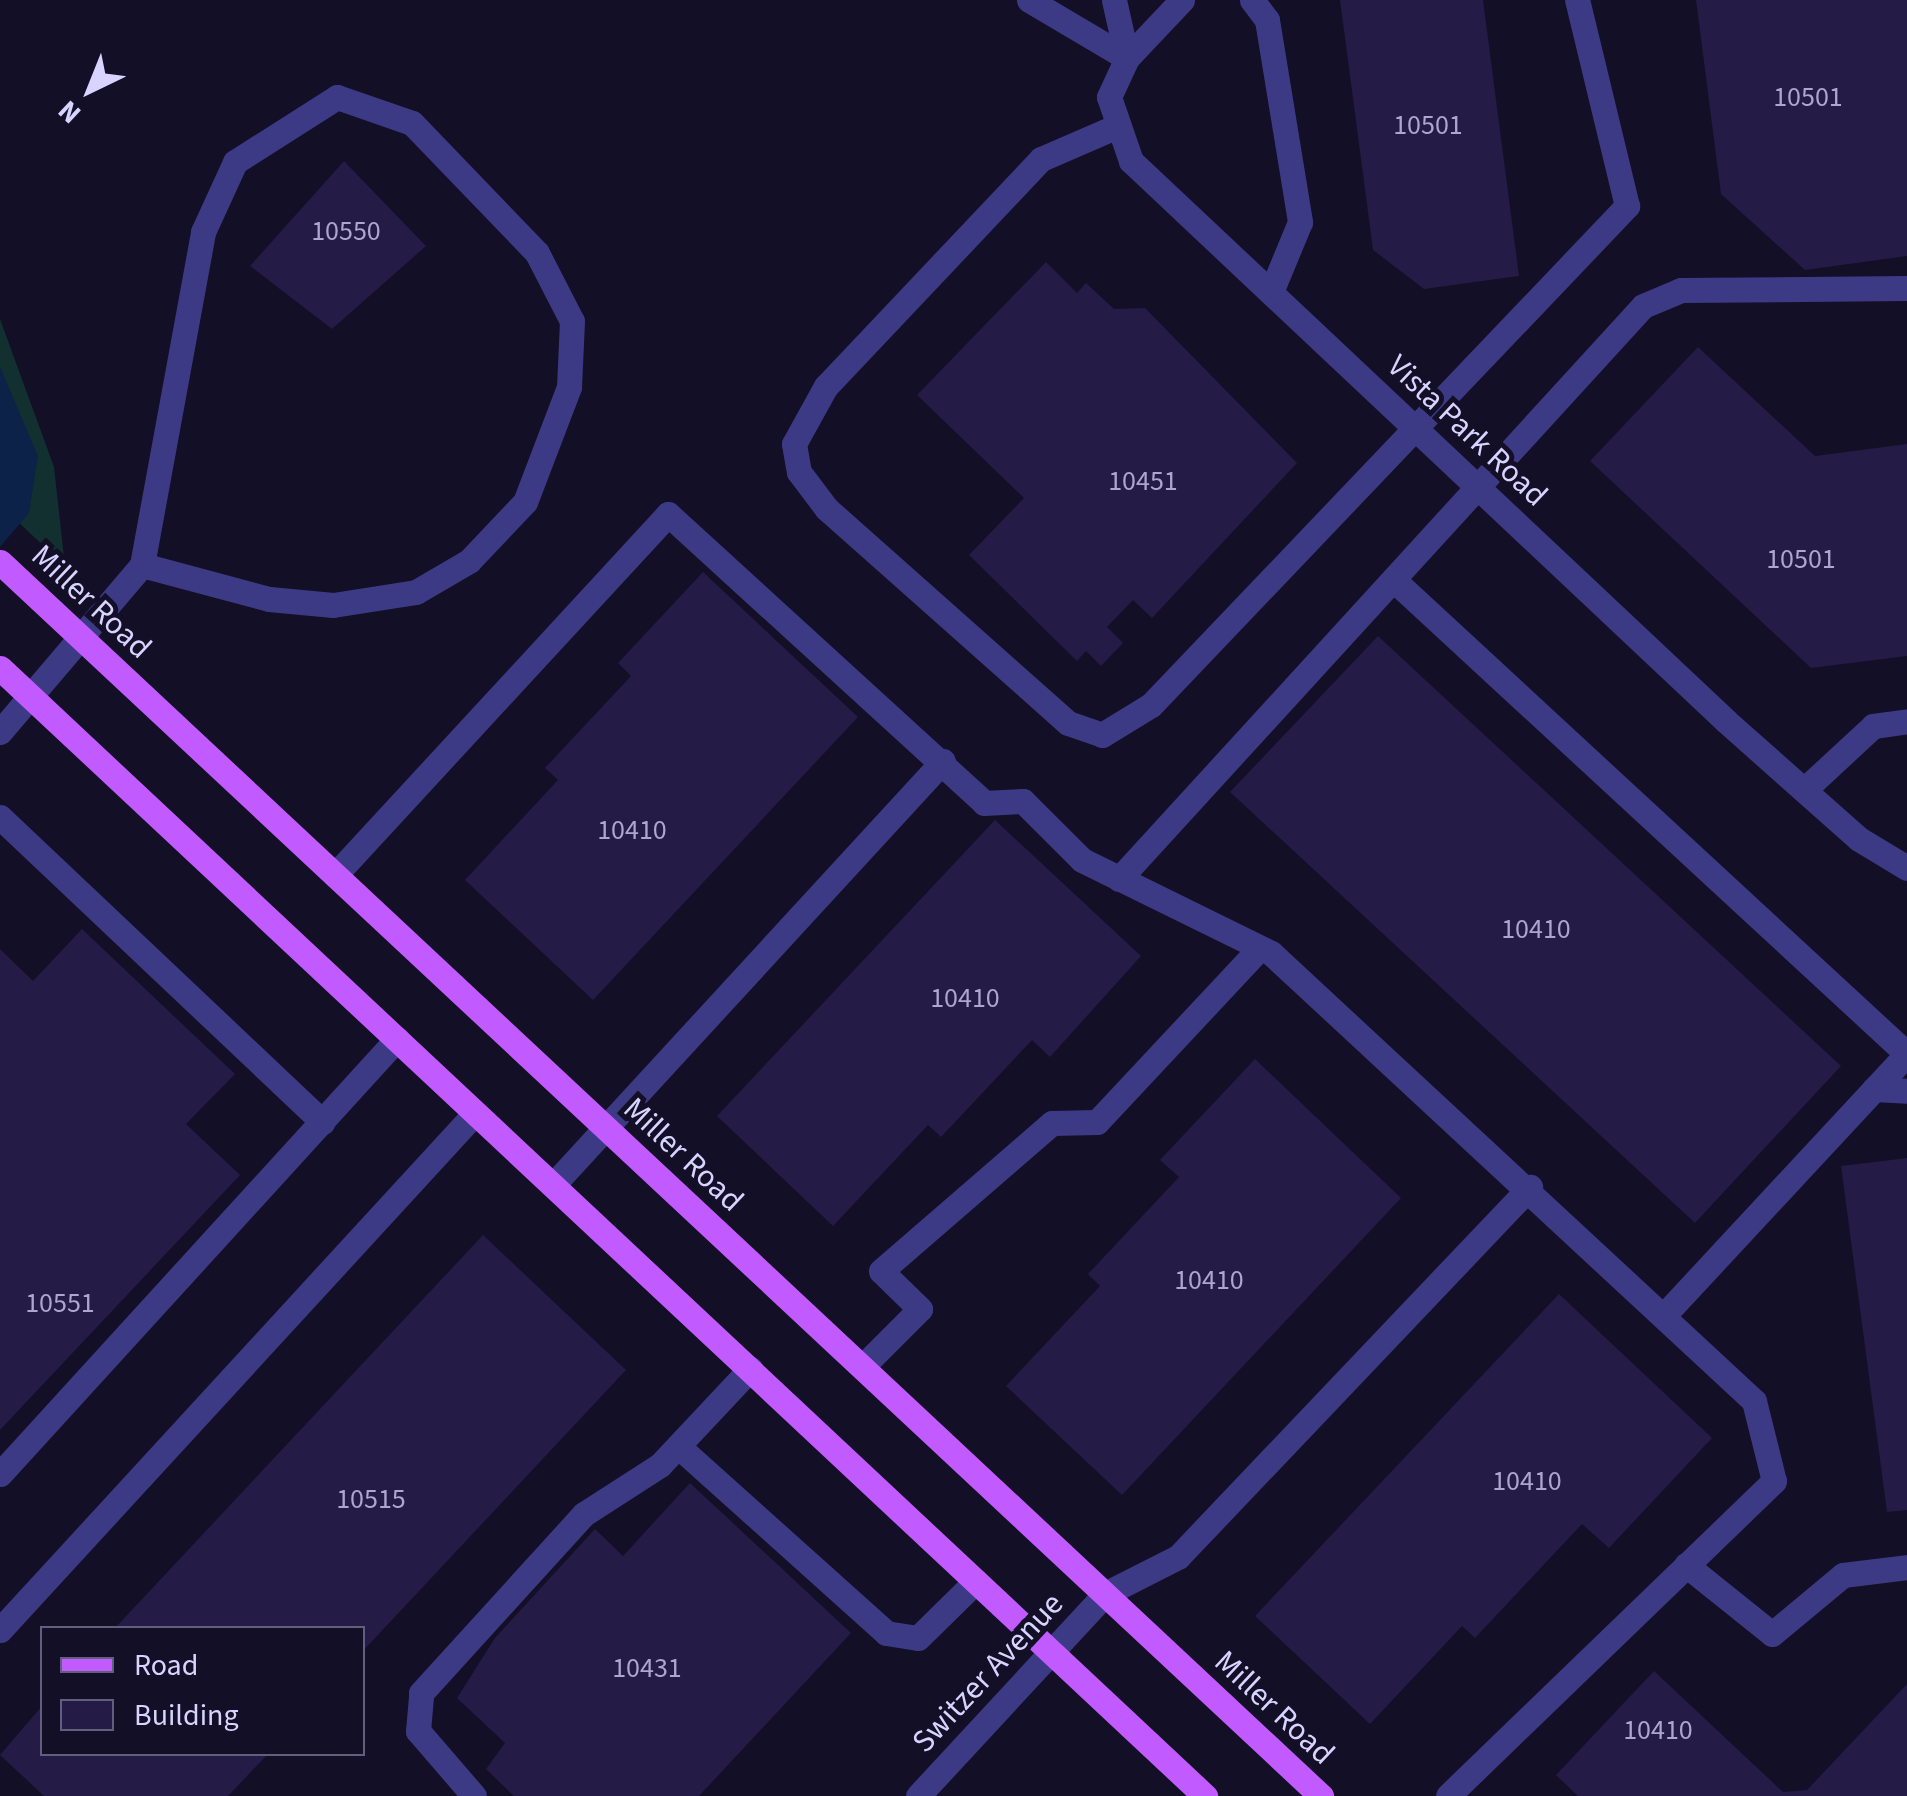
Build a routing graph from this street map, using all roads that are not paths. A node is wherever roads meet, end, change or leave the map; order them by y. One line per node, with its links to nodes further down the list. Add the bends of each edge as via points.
1 (1030, 0): 6 (street)
2 (1114, 0): 6 (street)
3 (1182, 0): 6 (street)
4 (1252, 0): 9 (street, via 1267,20 1300,222 1296,252)
5 (1577, 0): 10 (street, via 1627,206)
6 (1127, 58): 7 (street, via 1110,96)
7 (1116, 126): 9 (street, Vista Park Road, via 1132,161); 10 (street, via 1041,159 826,386 794,444 799,472 826,509 1068,723 1102,735 1150,705)
8 (1907, 288): 11 (street, via 1681,290 1643,306)
9 (1271, 292): 10 (street, Vista Park Road)
10 (1414, 426): 11 (street, Vista Park Road)
11 (1482, 491): 14 (street); 21 (street, Vista Park Road)
12 (0, 562): 15 (main road, Miller Road)
13 (142, 564): 13 (street, via 270,599 416,592 469,562 525,502 569,387 572,321 538,253 412,123 337,97 234,162 203,232); 15 (street)
14 (1396, 582): 25 (street); 28 (street)
15 (84, 640): 17 (street); 24 (main road, Miller Road)
16 (0, 668): 17 (main road)
17 (32, 697): 19 (street); 27 (main road)
18 (1907, 720): 21 (street, via 1873,726)
19 (0, 732)
20 (943, 761): 24 (street, via 668,514); 25 (street, via 984,803 1023,802 1082,860); 33 (street)
21 (1804, 790): 23 (street, Vista Park Road)
22 (0, 817): 32 (street)
23 (1907, 868)
24 (335, 876): 33 (main road, Miller Road)
25 (1119, 879): 26 (street)
26 (1260, 948): 35 (street); 37 (street, via 1097,1122 1052,1124 881,1271 920,1308)
27 (397, 1039): 31 (main road); 32 (street)
28 (1907, 1054): 29 (street)
29 (1874, 1089): 30 (street); 36 (street)
30 (1907, 1091)
31 (475, 1112): 34 (main road); 45 (street)
32 (322, 1122): 40 (street)
33 (606, 1128): 34 (street); 37 (main road, Miller Road)
34 (553, 1185): 38 (main road)
35 (1530, 1187): 36 (street); 44 (street, via 1178,1557)
36 (1666, 1312): 41 (street, via 1754,1401 1774,1482)
37 (862, 1367): 44 (main road, Miller Road)
38 (750, 1369): 39 (street); 43 (main road)
39 (679, 1446): 43 (street, via 886,1632 918,1638); 48 (street, via 584,1514 421,1692 418,1731)
40 (0, 1474)
41 (1686, 1566): 42 (street, via 1772,1634 1843,1575); 47 (street)
42 (1907, 1567)
43 (976, 1582): 46 (main road)
44 (1105, 1594): 46 (street, Switzer Avenue); 51 (main road, Miller Road)
45 (0, 1630)
46 (1051, 1652): 49 (street, Switzer Avenue); 50 (main road)
47 (1465, 1791)
48 (474, 1796)
49 (918, 1796)
50 (1205, 1796)
51 (1321, 1796)

